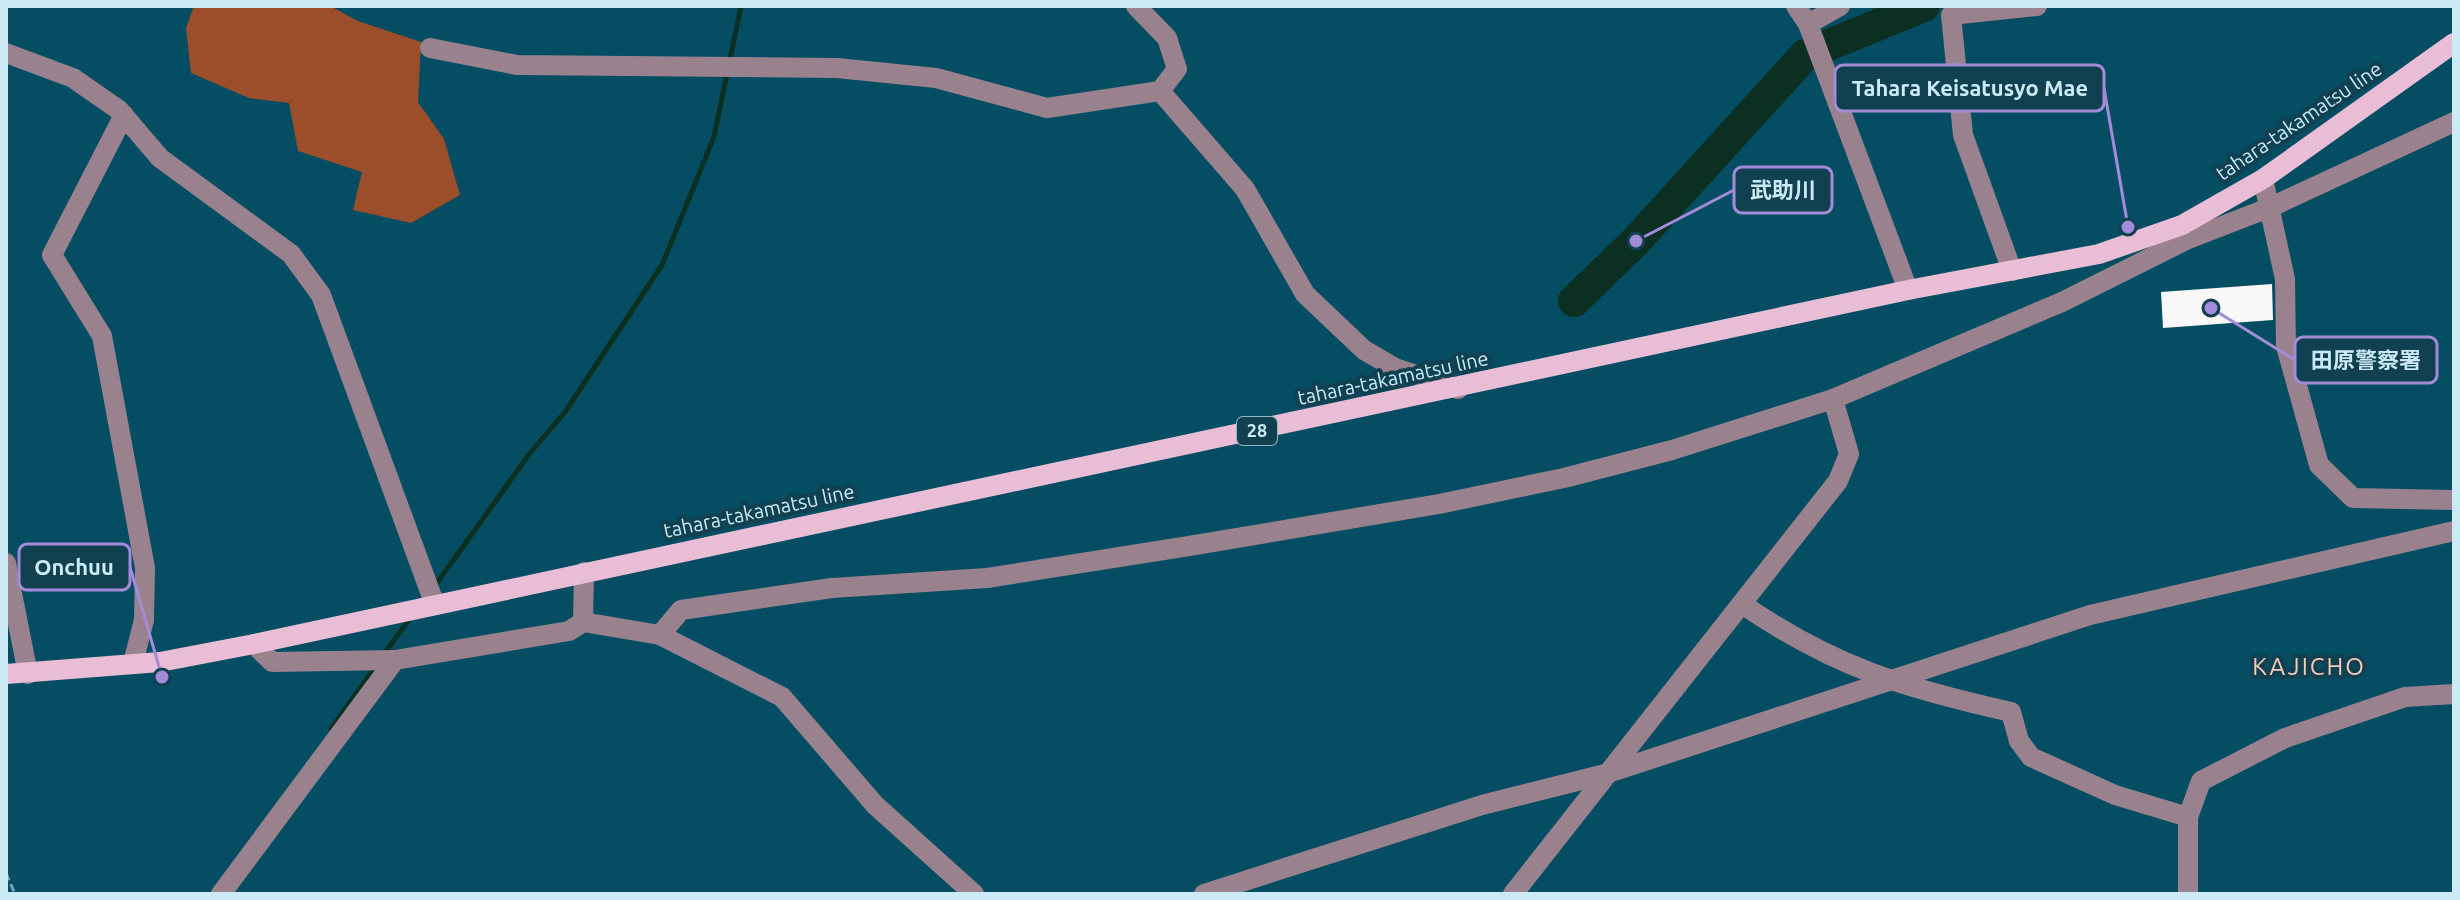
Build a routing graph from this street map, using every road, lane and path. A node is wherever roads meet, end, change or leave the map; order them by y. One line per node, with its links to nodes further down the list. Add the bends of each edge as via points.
1 (1136, 6): 8 (street, via 1167,38 1177,69)
2 (1840, 6): 4 (street)
3 (2037, 6): 14 (street, via 1951,15 1963,135)
4 (1802, 15): 15 (street)
5 (2454, 43): 11 (main road, tahara-takamatsu line / 28)
6 (430, 48): 8 (street, via 517,65 837,68 936,78 1047,108)
7 (6, 53): 9 (street, via 73,78)
8 (1160, 91): 16 (street, via 1245,189 1305,294 1364,350 1395,368)
9 (124, 115): 23 (street, via 160,158 291,254 321,295); 28 (street, via 52,255 102,336 145,568 144,620)
10 (2454, 122): 12 (street)
11 (2263, 179): 12 (street); 13 (main road, tahara-takamatsu line / 28)
12 (2271, 207): 13 (street); 18 (street, via 2285,279 2286,346 2319,465 2353,498)
13 (2184, 233): 14 (main road, tahara-takamatsu line / 28); 17 (street, via 2062,302)
14 (2012, 271): 15 (main road, tahara-takamatsu line / 28)
15 (1908, 290): 16 (main road, tahara-takamatsu line / 28)
16 (1458, 389): 21 (main road, tahara-takamatsu line / 28)
17 (1833, 399): 22 (street, via 1849,454 1838,481); 25 (street, via 1672,450 1439,504 987,578 832,588 681,610)
18 (2454, 500)
19 (2454, 531): 31 (street, via 2090,615)
20 (6, 563): 30 (street)
21 (584, 572): 23 (main road, tahara-takamatsu line / 28); 24 (street)
22 (1742, 604): 31 (street, via 1796,641); 33 (street)
23 (435, 605): 26 (main road, tahara-takamatsu line / 28)
24 (583, 622): 25 (street); 27 (street, via 569,631)
25 (660, 635): 39 (street, via 782,697 875,805)
26 (254, 644): 27 (street, via 272,662); 28 (main road, tahara-takamatsu line / 28)
27 (395, 660): 38 (street)
28 (133, 663): 30 (main road, tahara-takamatsu line / 28)
29 (6, 674): 30 (main road, tahara-takamatsu line / 28)
30 (28, 674)
31 (1885, 681): 33 (street); 34 (street, via 2011,712 2019,741 2031,757 2115,795)
32 (2454, 694): 34 (street, via 2405,697 2285,738 2201,781)
33 (1605, 774): 36 (street); 40 (street, via 1482,805)
34 (2188, 817): 41 (street)
35 (6, 873): 37 (path)
36 (1518, 892)
37 (15, 894)
38 (221, 894)
39 (974, 894)
40 (1204, 894)
41 (2188, 894)

